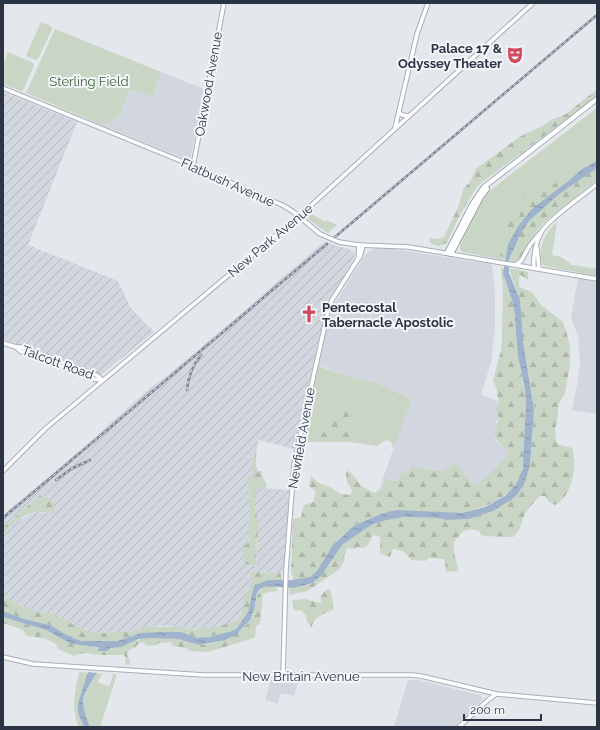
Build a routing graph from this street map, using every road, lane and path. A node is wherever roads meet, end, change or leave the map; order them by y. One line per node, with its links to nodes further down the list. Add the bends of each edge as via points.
1 (224, 3): 10 (street, Oakwood Avenue)
2 (428, 3): 7 (street, via 417,34)
3 (533, 3): 8 (street, New Park Avenue)
4 (3, 88): 10 (street, Flatbush Avenue)
5 (597, 99): 16 (highway, via 485,186 473,204)
6 (597, 102): 16 (highway, via 488,188)
7 (399, 112): 8 (street); 9 (street)
8 (409, 116): 9 (street, New Park Avenue)
9 (394, 129): 12 (street, New Park Avenue)
10 (194, 166): 12 (street, Flatbush Avenue, via 282,205)
11 (597, 184): 13 (street)
12 (299, 216): 14 (street, Flatbush Avenue, bridge, via 320,234 339,242); 22 (street, New Park Avenue)
13 (542, 231): 15 (street); 17 (street, via 521,261)
14 (361, 245): 16 (street, Flatbush Avenue, via 408,247); 25 (street, Newfield Avenue, via 358,259 329,308 294,464 286,576)
15 (537, 245): 18 (street); 19 (street)
16 (449, 254): 17 (street, Flatbush Avenue)
17 (515, 264): 18 (street, Flatbush Avenue)
18 (534, 268): 19 (street, Flatbush Avenue)
19 (539, 269): 20 (street, Flatbush Avenue)
20 (597, 279)
21 (3, 343): 22 (street, Talcott Road, via 98,376)
22 (102, 380): 23 (street, New Park Avenue, via 45,429)
23 (3, 471)
24 (3, 657): 25 (street, New Britain Avenue, via 33,664 141,672)
25 (283, 676): 26 (street, New Britain Avenue, via 421,676)
26 (497, 694): 27 (street, New Britain Avenue); 28 (street)
27 (597, 703)
28 (459, 727)

